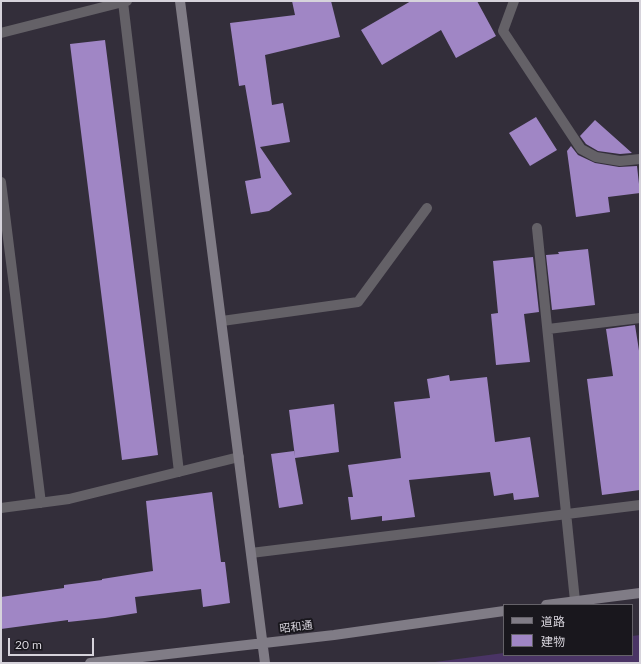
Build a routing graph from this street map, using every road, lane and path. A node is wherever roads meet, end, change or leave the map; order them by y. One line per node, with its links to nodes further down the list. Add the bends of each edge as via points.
1 (180, 1): 10 (street)
2 (514, 1): 5 (street, via 503,31 580,149 596,157 620,161)
3 (125, 2): 4 (street); 13 (street)
4 (1, 33)
5 (640, 159)
6 (1, 182): 14 (street)
7 (427, 208): 10 (street, via 358,302)
8 (537, 228): 11 (street)
9 (640, 318): 11 (street)
10 (222, 321): 12 (street)
11 (548, 329): 17 (street)
12 (239, 457): 13 (street); 18 (street)
13 (179, 472): 14 (street, via 69,499)
14 (41, 503): 16 (street)
15 (640, 505): 17 (street)
16 (1, 508)
17 (566, 514): 18 (street); 20 (street)
18 (251, 553): 23 (street)
19 (640, 593): 20 (street)
20 (575, 601): 21 (street)
21 (553, 604)
22 (503, 611): 23 (street, 昭和通)
23 (263, 643): 24 (street, 昭和通); 25 (street)
24 (90, 663)
25 (265, 663)

